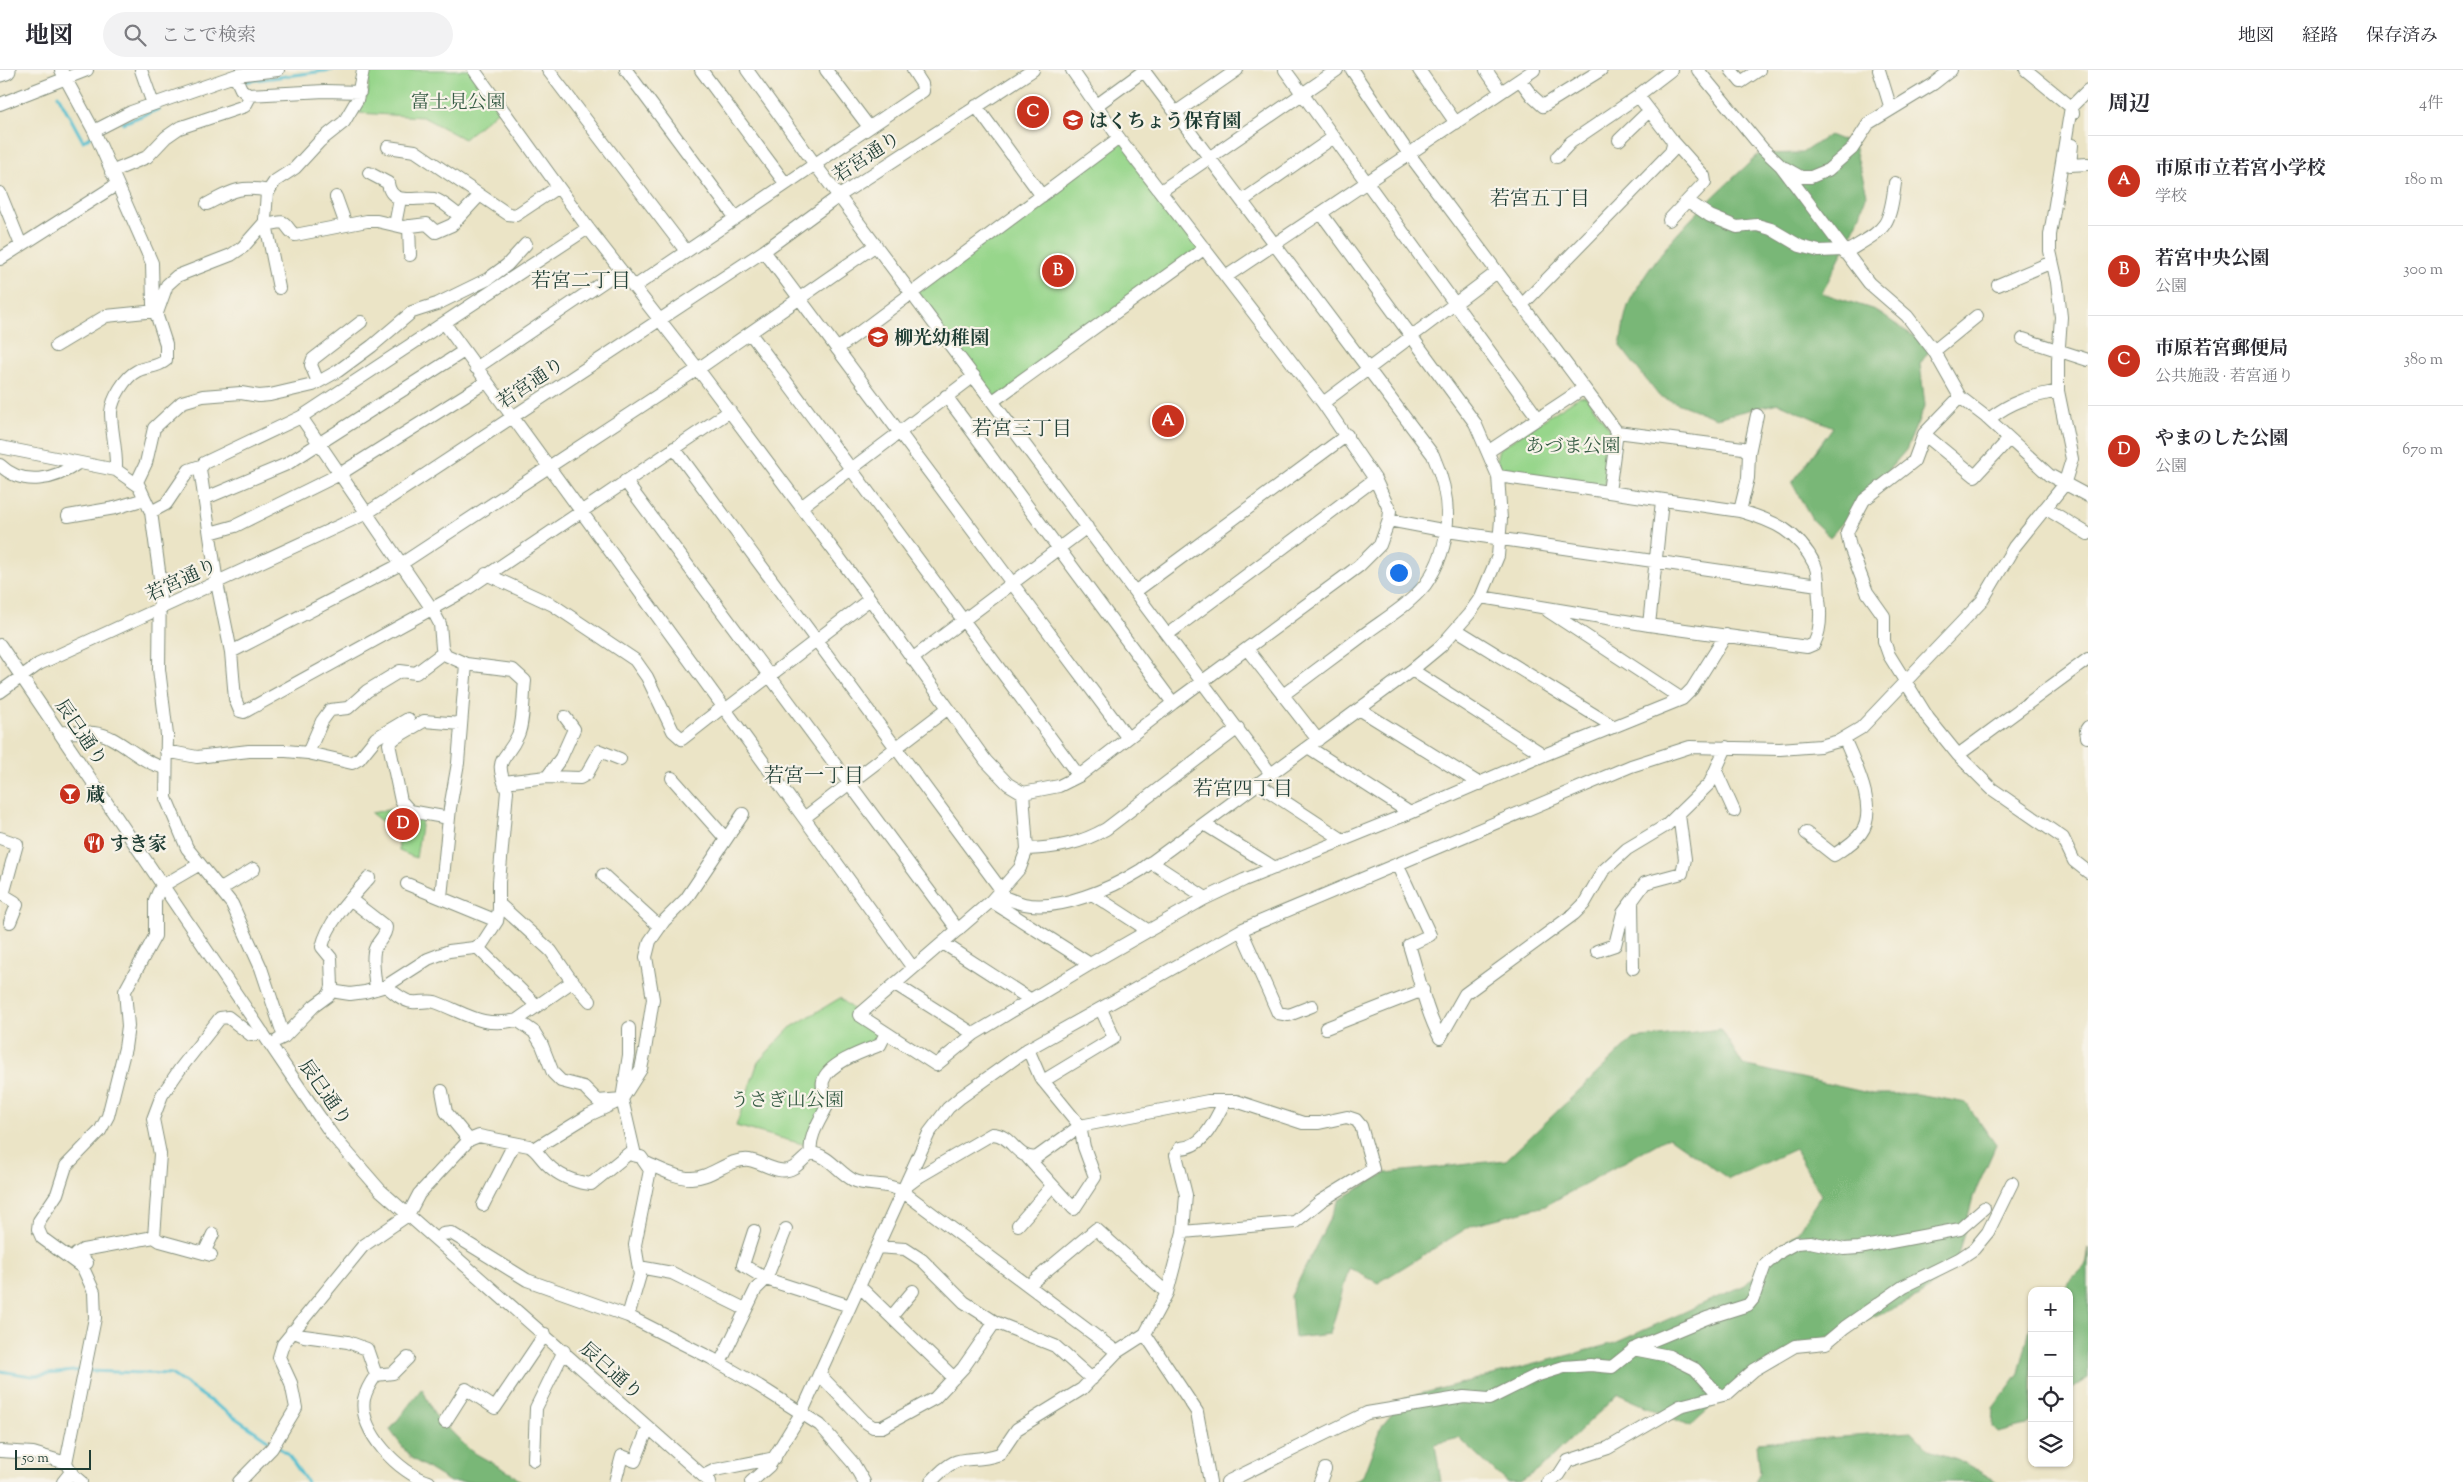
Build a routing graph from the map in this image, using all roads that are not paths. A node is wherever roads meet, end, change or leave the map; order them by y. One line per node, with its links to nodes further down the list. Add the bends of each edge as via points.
1 (6, 70): 31 (highway)
2 (87, 70): 32 (street)
3 (141, 70): 42 (street)
4 (278, 70): 33 (street)
5 (363, 70): 36 (street)
6 (474, 70): 69 (street)
7 (548, 70): 95 (street)
8 (626, 70): 83 (street)
9 (701, 70): 66 (street)
10 (747, 70): 60 (street)
11 (826, 70): 50 (street)
12 (913, 70): 50 (street, via 923,92)
13 (1033, 70): 44 (street, 若宮通り)
14 (1072, 70): 43 (street)
15 (1237, 70): 48 (street)
16 (1285, 70): 38 (street)
17 (1337, 70): 38 (street)
18 (1352, 70): 57 (street)
19 (1419, 70): 49 (street)
20 (1486, 70): 37 (street)
21 (1534, 70): 34 (street)
22 (1600, 70): 34 (street, via 1543,106)
23 (1671, 70): 40 (street)
24 (1698, 70): 62 (street, via 1762,148)
25 (1731, 70): 26 (street, via 1741,82)
26 (1759, 70)
27 (1879, 70): 46 (street)
28 (1951, 70): 46 (street)
29 (2026, 70): 45 (street)
30 (1144, 71): 43 (street); 48 (street)
31 (0, 72)
32 (63, 75): 41 (street); 51 (street)
33 (235, 76): 39 (street, via 241,89); 42 (street)
34 (1520, 80): 37 (street)
35 (2088, 90): 45 (street)
36 (360, 92): 39 (street); 70 (street, via 344,122 320,141 295,168 275,181)
37 (1501, 92): 49 (street)
38 (1303, 94): 52 (street); 59 (street)
39 (251, 95): 63 (street, via 245,106 180,128 147,157)
40 (1640, 95): 47 (street); 58 (street, via 1572,142)
41 (0, 104)
42 (153, 104): 51 (street)
43 (1097, 105): 53 (street)
44 (976, 106): 74 (street, 若宮通り); 75 (street)
45 (2071, 107): 61 (street, via 2075,117 2070,165); 100 (street, via 2050,235)
46 (1891, 109): 62 (street, via 1869,123 1852,149 1828,170 1811,177 1801,177)
47 (1649, 111): 54 (street); 55 (street)
48 (1175, 113): 59 (street)
49 (1456, 123): 57 (street)
50 (868, 127): 60 (street)
51 (94, 131): 63 (street)
52 (1334, 137): 65 (street); 78 (street)
53 (1119, 138): 71 (street); 75 (street)
54 (1619, 140)
55 (1672, 140): 79 (street, via 1704,176 1703,186); 110 (street, via 1671,152)
56 (388, 146): 73 (street, via 415,152)
57 (1409, 154): 65 (street); 102 (street)
58 (1557, 157)
59 (1209, 158): 71 (street); 78 (street)
60 (814, 163): 66 (street); 74 (street)
61 (2088, 164)
62 (1781, 166): 97 (street)
63 (111, 172): 68 (street)
64 (369, 173): 77 (street, via 388,184 389,192)
65 (1367, 182): 81 (street); 109 (street)
66 (785, 183): 83 (street)
67 (1895, 183): 97 (street, via 1888,222 1873,235)
68 (116, 185): 92 (street); 111 (street, via 152,263)
69 (558, 187): 73 (street, via 516,215 508,214); 89 (street)
70 (269, 191): 80 (street, via 249,187 232,191); 85 (street)
71 (1160, 191): 94 (street)
72 (0, 193): 92 (street)
73 (479, 196): 82 (street)
74 (839, 196): 93 (street); 96 (street, 若宮通り)
75 (1042, 196): 107 (street)
76 (336, 197): 86 (street)
77 (400, 199): 82 (street, via 433,199); 87 (street)
78 (1242, 201): 91 (street)
79 (1688, 201): 84 (street); 97 (street, via 1710,216 1737,226 1757,224 1800,246 1819,251)
80 (207, 204)
81 (1321, 213): 91 (street); 117 (street)
82 (460, 216): 88 (street, via 442,231 436,232 428,224)
83 (735, 217): 95 (street)
84 (1669, 220)
85 (266, 223): 86 (street, via 283,221 295,235); 106 (street); 111 (street, via 231,255 177,276 167,285)
86 (346, 225): 87 (street, via 377,221)
87 (395, 225): 88 (street)
88 (408, 226): 98 (street)
89 (588, 228): 101 (street); 115 (street)
90 (526, 244): 129 (street, via 507,265 488,279 412,312 372,346)
91 (1274, 244): 103 (street); 127 (street)
92 (21, 245): 99 (street)
93 (876, 245): 107 (street); 108 (street)
94 (1205, 248): 103 (street); 135 (street)
95 (686, 251): 105 (street)
96 (764, 251): 108 (street); 113 (street, 若宮通り)
97 (1844, 251): 123 (street, via 1869,284 1907,316)
98 (410, 255)
99 (0, 259)
100 (2052, 262): 104 (street); 121 (street, via 2061,317)
101 (621, 270): 105 (street); 125 (street)
102 (1497, 272): 109 (street); 110 (street)
103 (1227, 276): 136 (street)
104 (1998, 285)
105 (634, 287): 113 (street)
106 (279, 288)
107 (912, 294): 120 (street); 128 (street)
108 (800, 299): 116 (street); 120 (street)
109 (1455, 303): 117 (street); 141 (street)
110 (1522, 305): 131 (street)
111 (156, 312): 119 (street, via 106,316); 158 (street, via 168,355 160,365 137,371 118,394 111,411)
112 (1977, 316): 123 (street)
113 (660, 319): 126 (street); 140 (street, 若宮通り)
114 (361, 322): 129 (street, via 313,359)
115 (444, 324): 122 (street); 139 (street)
116 (750, 334): 126 (street); 157 (street)
117 (1413, 335): 127 (street); 151 (street, via 1475,423)
118 (2023, 339): 121 (street)
119 (56, 346)
120 (837, 349): 143 (street)
121 (2058, 350): 124 (street); 132 (street)
122 (464, 351): 125 (street); 148 (street)
123 (1934, 351): 134 (street)
124 (2088, 360)
125 (476, 368): 130 (street)
126 (698, 368): 137 (street); 156 (street)
127 (1368, 369): 136 (street); 179 (street, via 1433,455 1446,492)
128 (974, 376): 133 (street); 135 (street)
129 (318, 382): 163 (street, via 270,395 203,396 182,402 154,428 146,463)
130 (486, 382): 140 (street); 159 (street)
131 (1584, 388): 141 (street); 144 (street)
132 (2058, 391): 142 (street, via 2024,398); 164 (street, via 2071,450 2070,468)
133 (946, 396): 143 (street); 183 (street)
134 (1960, 397): 142 (street); 145 (street)
135 (993, 401): 178 (street)
136 (1324, 403): 146 (street)
137 (730, 411): 150 (street); 170 (street)
138 (1757, 415): 152 (street)
139 (302, 417): 148 (street); 154 (street)
140 (512, 417): 156 (street); 175 (street, 若宮通り)
141 (1538, 418): 151 (street)
142 (1989, 419): 147 (street)
143 (899, 432): 157 (street); 188 (street)
144 (1618, 432): 152 (street, via 1742,448); 165 (street)
145 (1924, 434): 147 (street, via 1975,476); 212 (street, via 1914,461 1864,500 1847,532 1867,592 1884,616 1884,641 1889,655 1900,676)
146 (1347, 435): 161 (street); 190 (street)
147 (2009, 439): 164 (street, via 2049,476)
148 (320, 444): 159 (street); 167 (street, via 287,464)
149 (0, 447): 153 (street)
150 (674, 448): 162 (street); 201 (street)
151 (1489, 451): 160 (street)
152 (1749, 453): 173 (street, via 1748,478)
153 (78, 463): 155 (street, via 65,472 25,479); 158 (street)
154 (203, 465): 167 (street, via 200,469); 174 (street, via 189,470 166,504)
155 (0, 466)
156 (548, 467): 172 (street); 185 (street)
157 (850, 469): 170 (street); 196 (street)
158 (116, 470): 163 (street)
159 (340, 474): 175 (street); 180 (street, via 235,526)
160 (1498, 476): 165 (street); 182 (street)
161 (1376, 479): 177 (street, via 1390,511); 199 (street)
162 (625, 481): 172 (street); 211 (street)
163 (136, 484): 168 (street)
164 (2064, 485): 166 (street); 171 (street)
165 (1609, 492): 169 (street)
166 (2088, 496)
167 (206, 498): 180 (street)
168 (145, 499): 174 (street); 176 (street, via 108,510)
169 (1662, 500): 173 (street); 184 (street)
170 (801, 507): 192 (street)
171 (2045, 508): 181 (street); 212 (street, via 2014,547 1982,601)
172 (580, 510): 186 (street); 218 (street)
173 (1740, 511): 189 (street, via 1770,520 1789,531 1816,566)
174 (151, 512): 195 (street, via 160,578)
175 (366, 513): 185 (street); 187 (street, 若宮通り)
176 (68, 516)
177 (1389, 520): 179 (street); 203 (street, via 1380,545 1359,566)
178 (1087, 527): 183 (street); 190 (street)
179 (1447, 531): 182 (street); 215 (street, via 1441,554 1424,585 1402,606)
180 (210, 533): 187 (street)
181 (2088, 534)
182 (1500, 538): 184 (street); 191 (street, via 1498,556)
183 (1058, 548): 188 (street); 217 (street)
184 (1656, 562): 189 (street); 197 (street)
185 (401, 564): 193 (street); 204 (street)
186 (486, 574): 193 (street); 218 (street, via 553,605 635,660 647,677 673,731 682,739)
187 (217, 583): 195 (street, 若宮通り); 204 (street)
188 (1012, 583): 196 (street); 227 (street)
189 (1818, 585): 200 (street, via 1821,615 1814,644 1807,647)
190 (1136, 592): 199 (street)
191 (1481, 598): 194 (street); 198 (street)
192 (870, 600): 201 (street); 206 (street)
193 (432, 609): 204 (street, via 244,712 237,708 235,699); 205 (street, via 440,624)
194 (1544, 609): 197 (street); 216 (street)
195 (158, 610): 210 (street, 若宮通り, via 40,664); 232 (street)
196 (963, 620): 206 (street); 240 (street)
197 (1649, 625): 200 (street)
198 (1457, 630): 209 (street); 224 (street)
199 (1168, 634): 213 (street)
200 (1726, 635): 216 (street, via 1692,689)
201 (816, 641): 211 (street); 231 (street)
202 (0, 646): 210 (street, 辰巳通り)
203 (1248, 649): 213 (street); 215 (street)
204 (231, 652)
205 (444, 652): 208 (street); 233 (street, via 416,673 400,671 367,691 348,708 330,710)
206 (912, 659): 219 (street)
207 (2088, 659): 235 (street)
208 (466, 664): 223 (street); 243 (street, via 513,670 525,681 519,734 501,763 500,773)
209 (1412, 670): 220 (street); 234 (street)
210 (21, 676): 214 (street, 若宮通り); 226 (street, 辰巳通り)
211 (769, 676): 218 (street); 244 (street)
212 (1906, 680): 228 (street, via 1861,728); 235 (street, via 1928,718)
213 (1203, 681): 217 (street); 225 (street)
214 (0, 692)
215 (1283, 695): 229 (street)
216 (1682, 699): 224 (street)
217 (1173, 703): 227 (street)
218 (724, 708): 253 (street)
219 (947, 709): 231 (street); 247 (street, via 986,761 1008,784)
220 (1359, 710): 229 (street); 246 (street)
221 (566, 717): 241 (street, via 574,729)
222 (408, 720): 233 (street, via 376,738 360,760 352,763)
223 (461, 724): 252 (street); 252 (street, via 424,721 389,744 401,801 406,808)
224 (1614, 727): 234 (street)
225 (1238, 728): 239 (street); 259 (street, via 1106,830 1060,848)
226 (60, 732): 237 (street, via 110,737 154,766); 269 (street, 辰巳通り)
227 (1127, 737): 240 (street)
228 (1844, 738): 230 (street, via 1820,746 1780,749); 255 (street, via 1866,800 1868,815 1862,833 1834,855)
229 (1313, 744): 239 (street); 249 (street)
230 (1726, 747): 238 (street); 262 (street, via 1690,747 1670,752)
231 (896, 748): 244 (street); 273 (street)
232 (166, 751): 233 (street, via 197,758 249,751); 237 (street)
233 (308, 753)
234 (1544, 755): 246 (street)
235 (1958, 755): 265 (street, via 1992,789 2063,838 2074,861)
236 (620, 759): 241 (street, via 600,751 587,774 580,778)
237 (166, 768): 261 (street, via 166,798 186,848)
238 (1716, 771): 248 (street); 251 (street, via 1710,784)
239 (1271, 774): 245 (street)
240 (1079, 776): 247 (street, via 1059,786)
241 (547, 777): 243 (street)
242 (672, 778): 257 (street)
243 (504, 782): 278 (street, via 507,791)
244 (849, 784): 253 (street); 282 (street)
245 (1258, 784): 254 (street); 258 (street)
246 (1480, 784): 249 (street)
247 (1023, 793): 259 (street)
248 (1734, 811)
249 (1410, 813): 258 (street)
250 (743, 814): 257 (street)
251 (1678, 815): 277 (street, via 1685,859 1682,873 1645,883); 294 (street, via 1656,834 1627,849 1609,866 1574,914 1465,994 1440,1038 1428,1014)
252 (449, 818): 274 (street)
253 (804, 818): 289 (street)
254 (1204, 824): 260 (street); 263 (street)
255 (1806, 833)
256 (0, 838): 271 (street, via 17,844)
257 (726, 839): 281 (street, via 686,899)
258 (1343, 840): 263 (street)
259 (1027, 849): 273 (street, via 1020,868)
260 (1151, 862): 272 (street, via 1114,886); 275 (street)
261 (200, 864): 269 (street); 270 (street)
262 (1397, 864): 284 (street); 294 (street, via 1430,935 1409,945)
263 (1275, 868): 275 (street)
264 (254, 869): 270 (street)
265 (2088, 872)
266 (603, 875): 281 (street)
267 (369, 878): 276 (street)
268 (407, 884): 274 (street)
269 (162, 886): 304 (street, 辰巳通り); 337 (street, via 155,900 155,936 125,991 128,1026 108,1116 100,1131 66,1166 57,1194 38,1228 42,1238 83,1268)
270 (221, 889): 307 (street, via 247,935)
271 (2, 894): 280 (street, via 17,906)
272 (1092, 894): 273 (street, via 1055,903 1026,904); 283 (street)
273 (997, 896): 282 (street); 288 (street)
274 (440, 897): 279 (street)
275 (1206, 898): 283 (street)
276 (350, 899): 293 (street, via 386,926 386,933 373,955); 295 (street, via 324,938 322,947 331,958)
277 (1632, 901): 287 (street, via 1623,913 1615,945); 290 (street)
278 (499, 904): 279 (street); 291 (street, via 551,951)
279 (496, 921): 286 (street)
280 (10, 922)
281 (660, 927): 312 (street, via 650,941 646,957 652,999 641,1070)
282 (958, 930): 285 (street)
283 (1149, 930): 288 (street)
284 (1241, 930): 299 (street, via 1278,1013 1289,1014); 300 (street)
285 (943, 943): 289 (street); 296 (street)
286 (477, 947): 293 (street, via 449,951 428,959); 298 (street)
287 (1597, 951)
288 (1090, 964): 296 (street)
289 (913, 968): 292 (street)
290 (1633, 968)
291 (573, 981): 297 (street); 298 (street)
292 (895, 984): 305 (street, via 859,1015); 306 (street)
293 (381, 987): 295 (street, via 350,994); 301 (street, via 411,1002 433,1001 474,1019)
294 (1423, 990): 303 (street)
295 (331, 991): 307 (street)
296 (1031, 1000): 306 (street)
297 (590, 1001)
298 (537, 1006): 301 (street)
299 (1312, 1006)
300 (1101, 1009): 309 (street); 310 (street, via 1114,1038)
301 (517, 1020): 312 (street, via 534,1032 553,1073 561,1081 584,1087 598,1101)
302 (629, 1028): 312 (street, via 629,1055)
303 (1326, 1028)
304 (263, 1033): 308 (street, 辰巳通り); 333 (street, via 251,1035 228,1017 220,1018 162,1095 153,1119 160,1154)
305 (886, 1033): 306 (street, via 936,1065); 318 (street, via 880,1045 830,1070 823,1081 828,1104 814,1131)
306 (974, 1034)
307 (284, 1037): 308 (street)
308 (270, 1044): 327 (street, 辰巳通り, via 333,1136 380,1190)
309 (1028, 1049): 310 (street); 324 (street, via 948,1108 929,1133)
310 (1043, 1081): 314 (street)
311 (442, 1092): 315 (street, via 446,1112)
312 (622, 1099): 317 (street, via 589,1114); 319 (street)
313 (1224, 1101): 314 (street, via 1208,1100); 331 (street, via 1204,1138 1188,1148 1180,1148 1176,1155 1186,1195); 331 (street, via 1263,1108 1303,1123 1320,1124 1346,1117 1356,1120 1362,1126 1373,1169 1321,1201 1295,1222)
314 (1080, 1126): 320 (street, via 1037,1157); 323 (street, via 1094,1177 1074,1209)
315 (469, 1140): 316 (street, via 479,1136); 327 (street, via 419,1194)
316 (514, 1144): 317 (street); 325 (street)
317 (534, 1149): 319 (street, via 557,1172 572,1181 591,1184 628,1154)
318 (811, 1153): 321 (street, via 787,1170 776,1170 749,1160 736,1162 703,1177 689,1178); 324 (street, via 819,1154 854,1181 891,1185)
319 (635, 1155): 321 (street)
320 (1027, 1157): 323 (street); 324 (street, via 1010,1141 999,1134 992,1134 920,1176)
321 (646, 1162): 336 (street, via 650,1170 648,1186 635,1245)
322 (2012, 1183): 360 (street, via 1988,1232 1974,1249 1904,1286 1826,1343 1795,1346 1754,1370 1727,1394)
323 (1052, 1186): 328 (street)
324 (902, 1191): 335 (street); 339 (street)
325 (483, 1205)
326 (1984, 1208): 351 (street, via 1960,1229 1859,1248 1796,1243 1765,1265 1748,1305 1707,1318)
327 (408, 1215): 334 (street, 辰巳通り); 348 (street, via 363,1246)
328 (1018, 1225)
329 (786, 1229): 338 (street)
330 (754, 1231): 338 (street, via 743,1265)
331 (1183, 1232): 342 (street)
332 (213, 1234): 333 (street, via 207,1254 160,1242)
333 (154, 1237): 337 (street, via 76,1254 90,1265)
334 (438, 1241): 345 (street, via 443,1234 451,1233 527,1280); 349 (street, 辰巳通り)
335 (877, 1247): 340 (street); 347 (street, via 905,1249 922,1260 964,1302)
336 (638, 1267): 344 (street, via 672,1273); 345 (street, via 638,1286)
337 (87, 1275): 367 (street, via 94,1292 95,1318)
338 (766, 1279): 343 (street); 344 (street)
339 (1029, 1285): 342 (street, via 1096,1230); 353 (street)
340 (859, 1286): 343 (street); 346 (street)
341 (913, 1292): 346 (street)
342 (1167, 1293): 350 (street)
343 (850, 1306): 356 (street)
344 (745, 1309): 355 (street)
345 (628, 1316): 355 (street)
346 (892, 1316): 358 (street)
347 (995, 1322): 358 (street); 359 (street, via 1055,1346)
348 (292, 1331): 357 (street, via 304,1336 348,1342 367,1350); 372 (street, via 279,1357 291,1384 296,1408 272,1448)
349 (545, 1334): 352 (street, 辰巳通り); 362 (street, via 495,1408 466,1389)
350 (1145, 1334): 353 (street); 378 (street, via 1197,1412)
351 (1634, 1349): 360 (street, via 1669,1356 1695,1369); 379 (street, via 1612,1367 1564,1368 1535,1376 1488,1399 1464,1397 1367,1413)
352 (564, 1351): 363 (street, 辰巳通り); 366 (street, via 536,1408)
353 (1117, 1352): 359 (street)
354 (408, 1358): 357 (street, via 393,1373)
355 (720, 1363): 361 (street)
356 (819, 1374): 358 (street, via 872,1427 882,1427 935,1398); 361 (street)
357 (376, 1375): 373 (street, via 364,1397 367,1423 396,1463 418,1479)
358 (954, 1378)
359 (1092, 1379): 377 (street, via 1082,1389 1017,1428 1000,1454 957,1459)
360 (1719, 1395): 381 (street, via 1680,1406 1608,1448 1568,1461 1559,1475)
361 (802, 1412): 365 (street); 376 (street, via 834,1439)
362 (445, 1422)
363 (648, 1428): 369 (street, 辰巳通り); 374 (street, via 635,1461 622,1456)
364 (0, 1451): 367 (street, via 33,1453)
365 (775, 1458): 369 (street, via 715,1470); 375 (street)
366 (534, 1460)
367 (69, 1467): 370 (street); 371 (street)
368 (1325, 1469): 380 (street)
369 (706, 1479)
370 (63, 1482)
371 (81, 1482)
372 (239, 1482)
373 (429, 1482)
374 (615, 1482)
375 (751, 1482)
376 (864, 1482)
377 (931, 1482)
378 (1210, 1482)
379 (1226, 1482)
380 (1320, 1482)
381 (1548, 1482)

